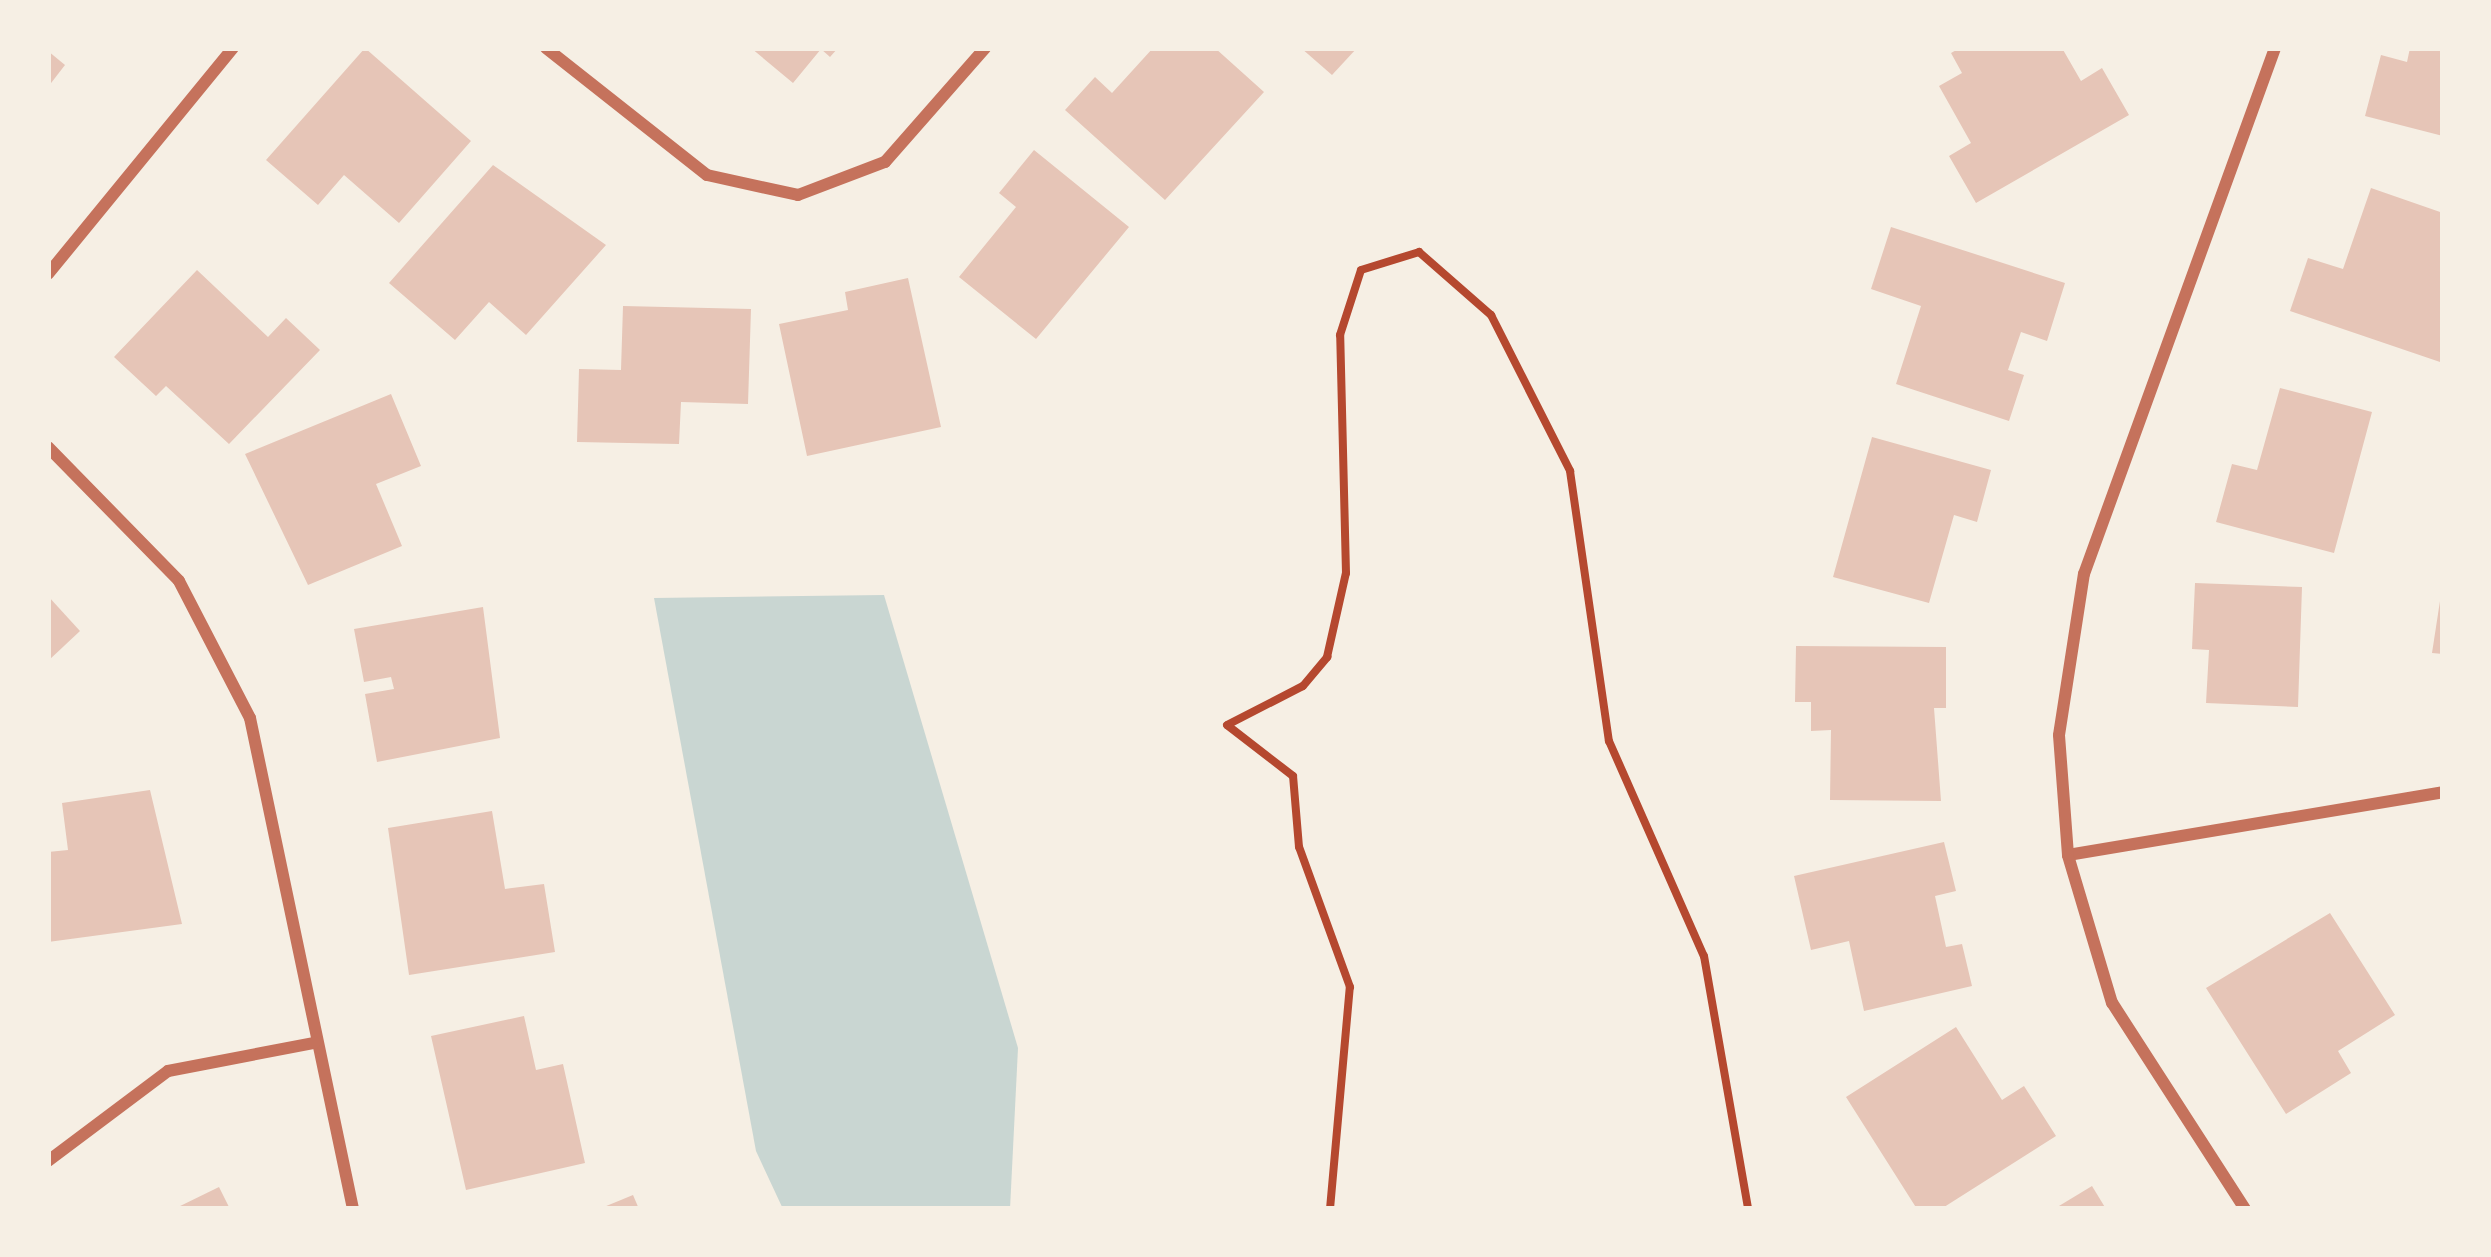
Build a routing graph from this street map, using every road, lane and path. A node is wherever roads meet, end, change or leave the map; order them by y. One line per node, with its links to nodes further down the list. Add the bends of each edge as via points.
1 (233, 48): 5 (street)
2 (546, 48): 3 (street, via 706,175 798,195 886,162)
3 (985, 48)
4 (2275, 48): 8 (street, via 2084,574 2059,735)
5 (48, 274)
6 (48, 447): 9 (street, via 130,520 219,647 271,792)
7 (2443, 792): 8 (street)
8 (2068, 855): 14 (street, via 2111,1003)
9 (314, 1043): 10 (street, via 168,1071); 11 (street)
10 (48, 1161)
11 (353, 1209)
12 (1330, 1209): 13 (path, via 1350,987 1298,847 1293,776 1227,724 1303,686 1327,657 1346,573 1340,335 1361,270 1419,252 1491,315 1570,471 1609,741 1704,956)
13 (1748, 1209)
14 (2245, 1209)

